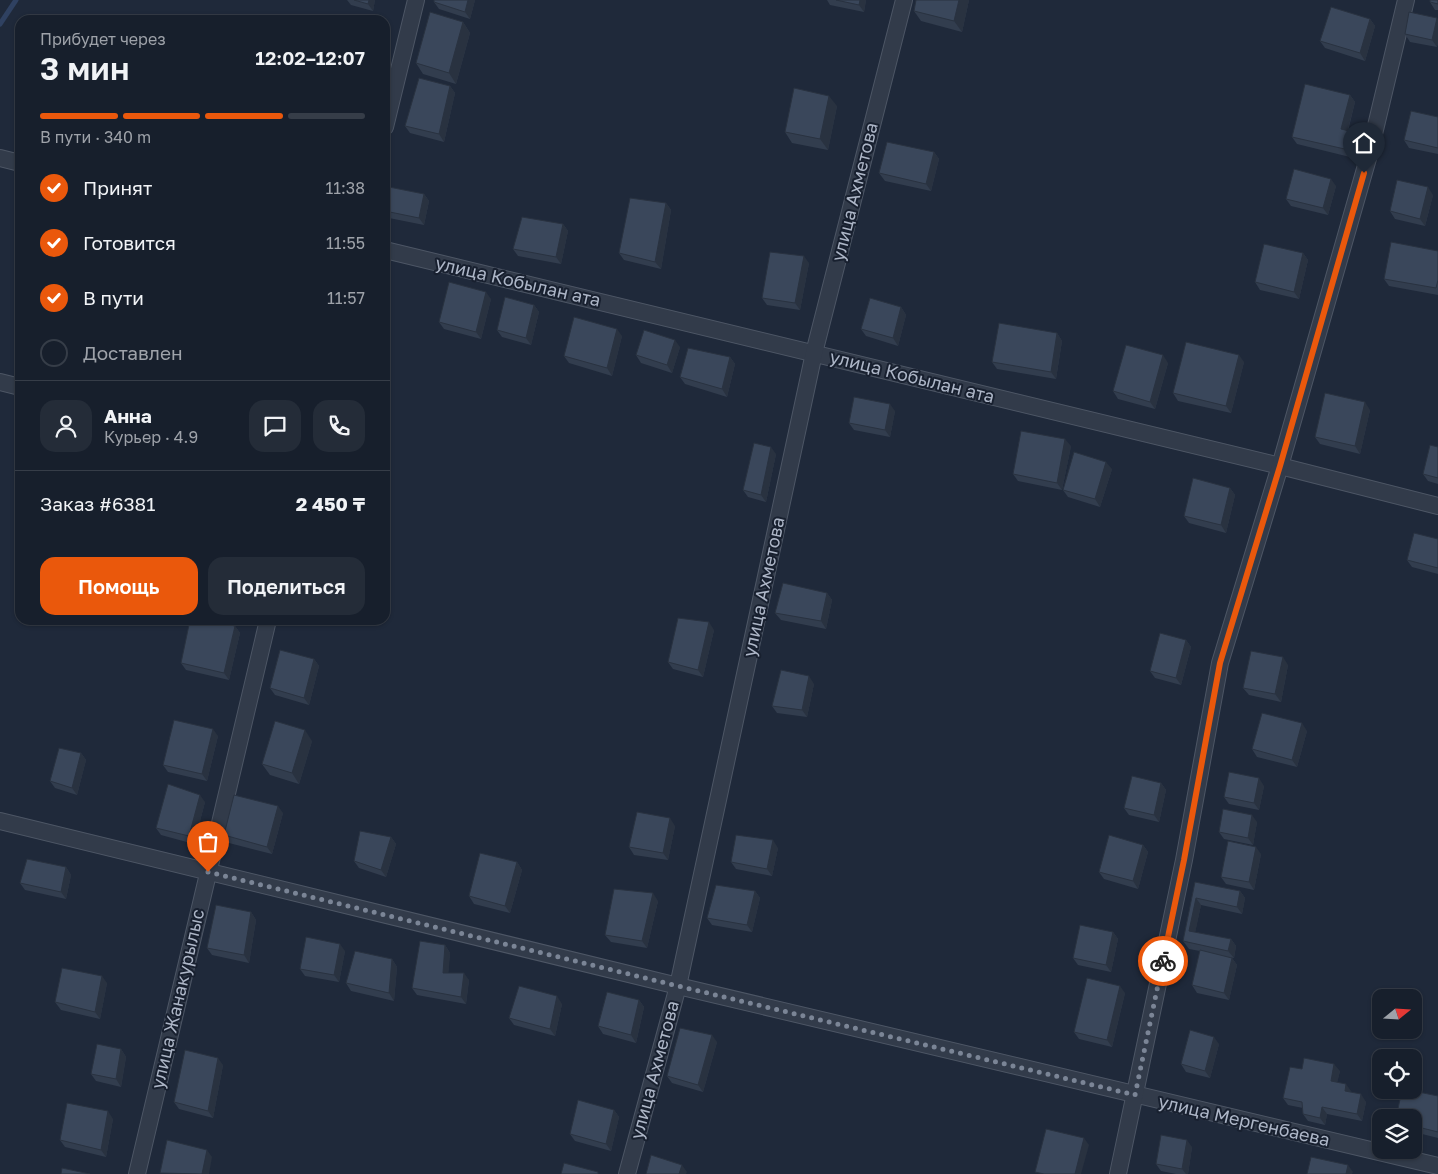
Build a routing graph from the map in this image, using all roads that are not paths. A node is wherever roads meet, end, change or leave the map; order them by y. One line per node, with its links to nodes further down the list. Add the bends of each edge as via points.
1 (416, 0): 4 (street)
2 (904, 0): 8 (street, улица Ахметова)
3 (1406, 0): 11 (street, via 1369,155)
4 (390, 107)
5 (0, 158): 6 (street)
6 (15, 161)
7 (390, 251): 8 (street, улица Кобылан ата)
8 (814, 353): 11 (street, улица Кобылан ата); 16 (street, улица Ахметова)
9 (0, 382): 10 (street)
10 (15, 386)
11 (1280, 466): 12 (street, улица Кобылан ата); 17 (street, via 1220,663 1184,860)
12 (1438, 506)
13 (267, 625): 15 (street, улица Жанакурылыс)
14 (0, 821): 15 (street, улица Мергенбаева)
15 (208, 872): 16 (street, улица Мергенбаева); 19 (street, улица Жанакурылыс)
16 (678, 986): 17 (street, улица Мергенбаева); 20 (street, улица Ахметова)
17 (1135, 1095): 18 (street, улица Мергенбаева); 21 (street)
18 (1438, 1166)
19 (138, 1174)
20 (627, 1174)
21 (1118, 1174)

